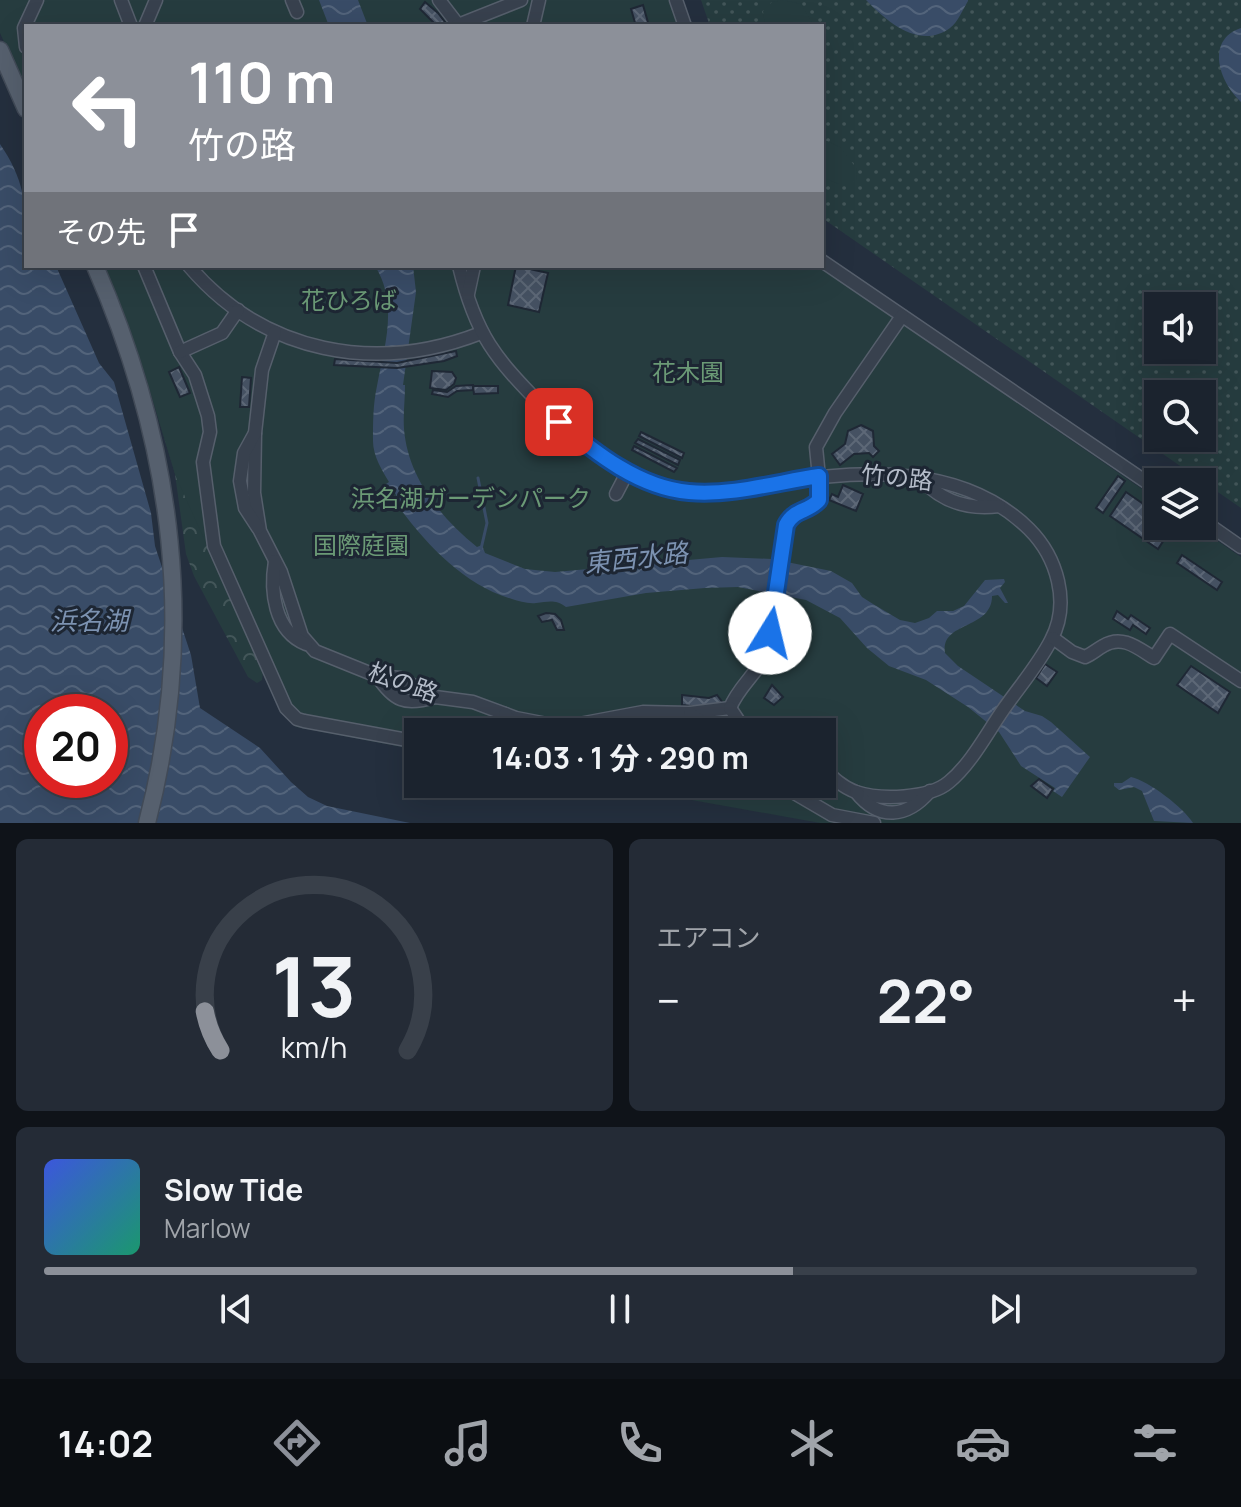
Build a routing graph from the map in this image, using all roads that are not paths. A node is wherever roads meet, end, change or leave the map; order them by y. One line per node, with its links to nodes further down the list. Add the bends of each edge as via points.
1 (37, 0): 8 (lane)
2 (121, 0): 9 (lane)
3 (156, 0): 10 (lane)
4 (439, 0): 11 (lane)
5 (521, 0): 12 (lane)
6 (539, 0): 13 (lane)
7 (676, 0): 14 (lane)
8 (26, 24)
9 (130, 24)
10 (146, 24)
11 (457, 24)
12 (463, 24)
13 (533, 24)
14 (684, 24)
15 (0, 50): 16 (main road)
16 (24, 104)
17 (824, 262): 25 (lane)
18 (96, 268): 52 (main road, via 149,416 173,572 174,650 165,740)
19 (145, 268): 28 (lane)
20 (191, 268): 24 (lane)
21 (460, 268): 23 (lane, 竹の路)
22 (474, 268): 23 (lane)
23 (468, 297): 27 (lane, 竹の路)
24 (238, 310): 26 (lane); 28 (lane, via 222,333)
25 (902, 316): 30 (lane, via 816,447); 31 (lane)
26 (275, 332): 27 (lane, via 336,351 396,354); 36 (lane, 松の路, via 262,370 255,433 254,493 260,531 307,644)
27 (481, 333): 29 (lane, 竹の路, via 493,354 559,422)
28 (180, 352): 47 (lane, via 195,375 208,416 203,462 212,538 286,708 304,721)
29 (628, 471): 30 (lane, 竹の路, via 689,492); 32 (lane)
30 (819, 476): 35 (lane, 竹の路, via 875,473 921,479 972,492 999,506 1030,530 1055,568 1060,596); 39 (lane, via 819,500 792,515 786,525 764,658)
31 (1144, 480)
32 (616, 494)
33 (1216, 530): 34 (lane)
34 (1241, 547)
35 (1053, 638): 37 (lane, via 1085,657 1121,641 1154,658 1170,634); 50 (lane, via 949,783 896,797 856,792)
36 (377, 676): 38 (lane, 松の路, via 400,678); 38 (lane, via 404,701)
37 (1241, 681)
38 (435, 697): 41 (lane, 松の路, via 473,702)
39 (730, 708): 40 (lane, 松の路); 46 (lane)
40 (690, 713): 44 (lane, 松の路, via 643,712); 45 (lane)
41 (505, 714): 42 (lane); 43 (lane, 松の路)
42 (508, 718)
43 (522, 718)
44 (617, 718)
45 (696, 718)
46 (737, 718)
47 (404, 739)
48 (836, 780): 50 (lane)
49 (836, 784): 50 (lane)
50 (840, 784)
51 (803, 798): 53 (lane, via 832,815)
52 (147, 823)
53 (874, 823)

